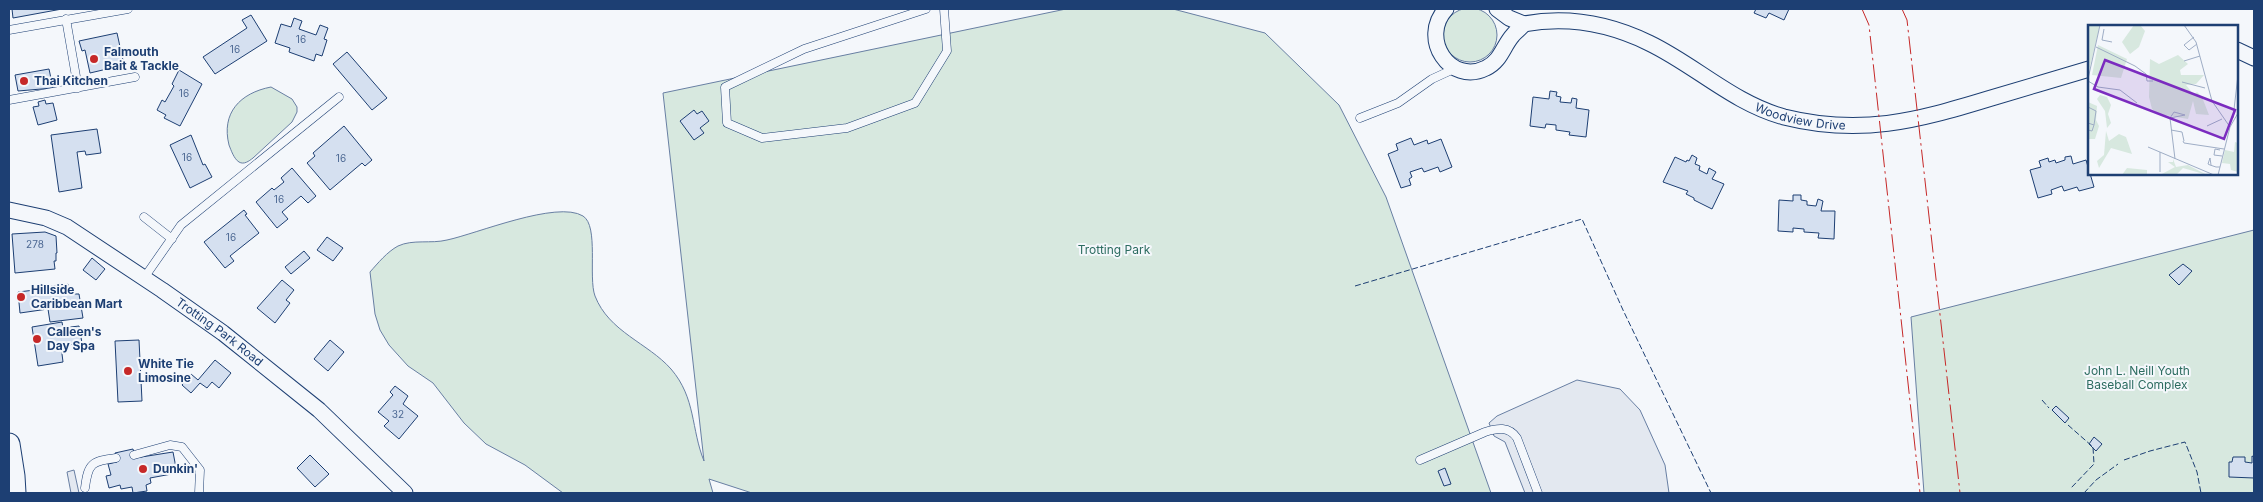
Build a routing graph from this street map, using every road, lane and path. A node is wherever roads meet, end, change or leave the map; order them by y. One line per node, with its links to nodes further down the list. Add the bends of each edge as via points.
1 (128, 9): 6 (lane)
2 (926, 9): 3 (lane, via 804,49 725,87 727,123 762,138 781,136 847,128 915,103 947,51)
3 (944, 9)
4 (1446, 9): 11 (street, via 1439,18 1435,36 1441,55)
5 (1497, 9): 7 (street)
6 (66, 19): 8 (lane); 14 (lane)
7 (1524, 24): 11 (street, via 1494,63 1475,71); 12 (street, Woodview Drive, via 1557,20 1602,26 1649,43 1764,110 1805,121 1853,126 1923,118)
8 (9, 30)
9 (2238, 50): 10 (street)
10 (2254, 58)
11 (1456, 68): 17 (lane, via 1432,79 1398,103)
12 (2088, 68)
13 (135, 77): 14 (lane)
14 (78, 88): 16 (lane)
15 (339, 97): 20 (lane, via 181,225)
16 (9, 100)
17 (1360, 118)
18 (9, 210): 21 (street, Trotting Park Road, via 46,218 67,228)
19 (144, 217): 20 (lane)
20 (172, 239): 21 (lane)
21 (144, 278): 29 (street, Trotting Park Road, via 223,333 319,410)
22 (9, 449): 27 (main road, via 14,476)
23 (134, 454): 28 (lane, via 170,445 182,447 200,470)
24 (116, 458): 26 (lane, via 93,463 87,471)
25 (1420, 460): 30 (lane, via 1485,432 1504,429 1517,438)
26 (85, 488)
27 (12, 491)
28 (198, 493)
29 (405, 493)
30 (1538, 493)

